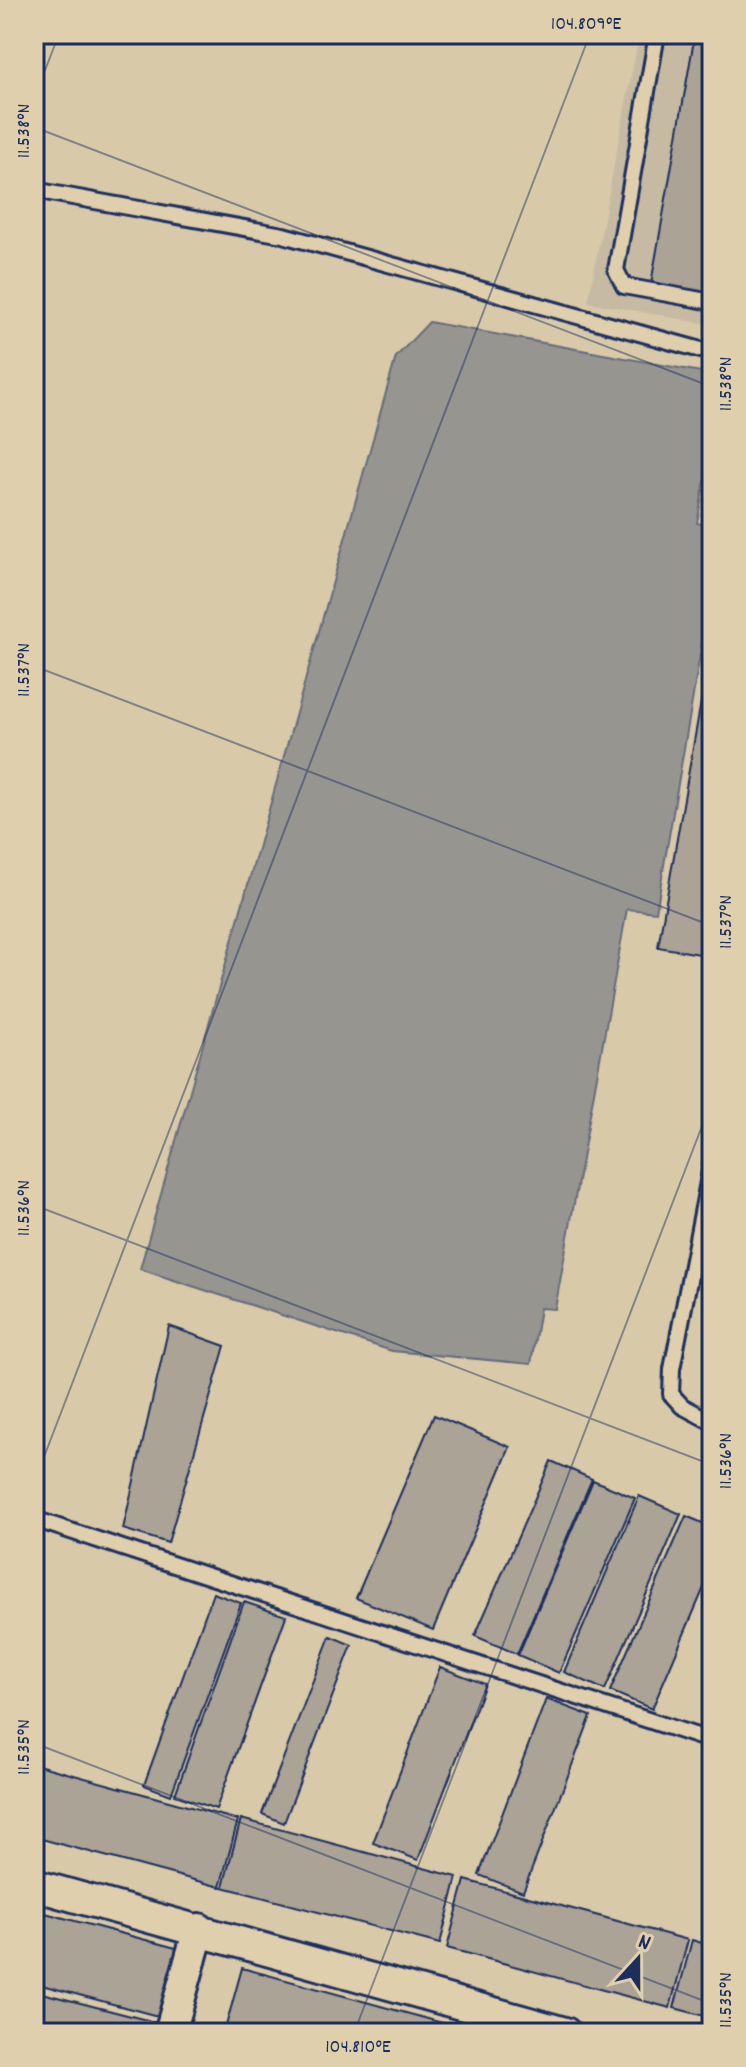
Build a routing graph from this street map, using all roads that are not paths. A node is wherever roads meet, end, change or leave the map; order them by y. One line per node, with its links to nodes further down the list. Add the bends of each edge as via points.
1 (657, 34): 3 (lane, via 616,270 624,286)
2 (34, 190): 4 (lane, via 283,235)
3 (712, 302)
4 (712, 353)
5 (712, 1161): 6 (lane, via 671,1394)
6 (712, 1422)
7 (34, 1519): 8 (lane)
8 (712, 1741)
9 (34, 1885): 10 (street)
10 (199, 1929): 11 (street); 12 (street)
11 (170, 2033)
12 (565, 2033)

